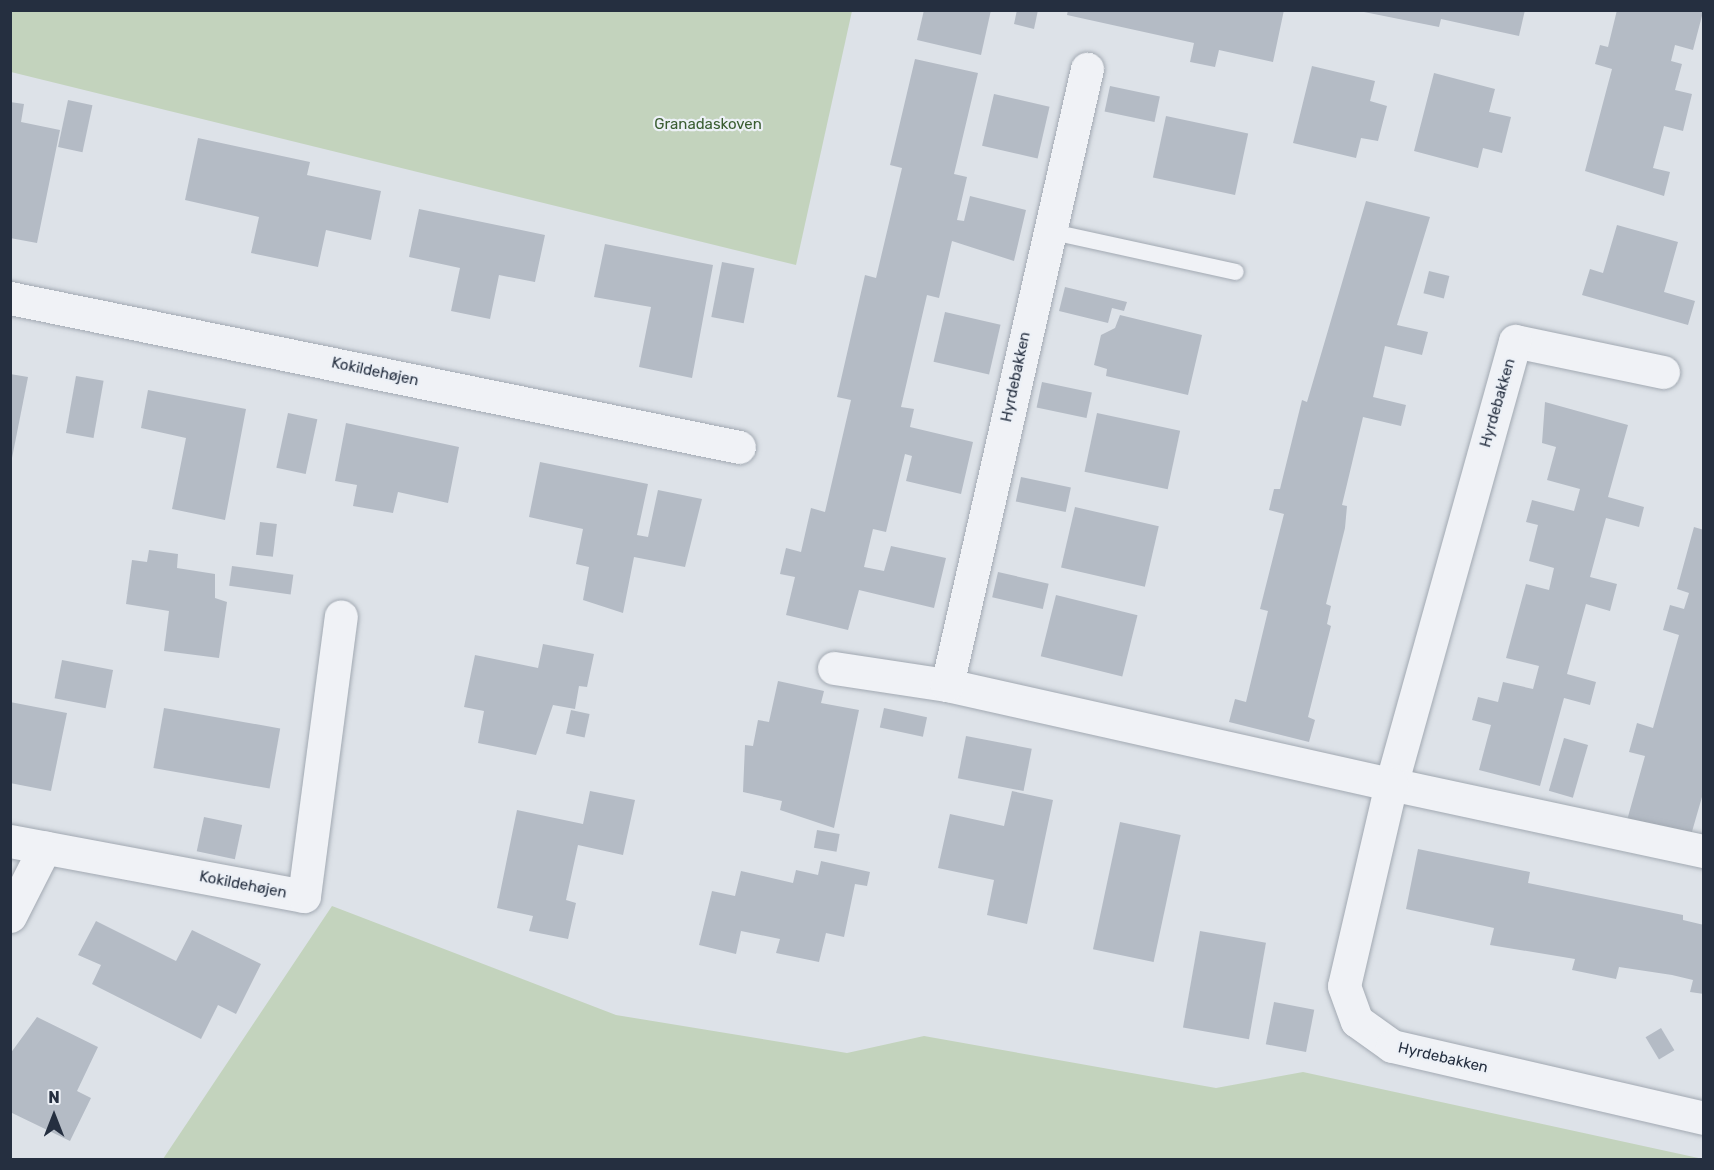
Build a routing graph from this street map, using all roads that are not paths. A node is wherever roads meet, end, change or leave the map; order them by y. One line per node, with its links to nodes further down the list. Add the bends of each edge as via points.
1 (1087, 69): 2 (street, Hyrdebakken)
2 (1048, 231): 3 (lane); 9 (street, Hyrdebakken)
3 (1236, 272)
4 (10, 297): 6 (street, Kokildehøjen)
5 (1663, 372): 10 (street, Hyrdebakken, via 1515,341)
6 (739, 447)
7 (341, 616): 12 (street, Kokildehøjen, via 304,896)
8 (834, 668): 9 (street)
9 (947, 685): 10 (street)
10 (1391, 784): 13 (street); 15 (street, Hyrdebakken, via 1344,986 1357,1021 1392,1046)
11 (10, 841): 12 (street, Kokildehøjen)
12 (45, 847): 14 (street)
13 (1704, 850)
14 (10, 916)
15 (1704, 1118)

